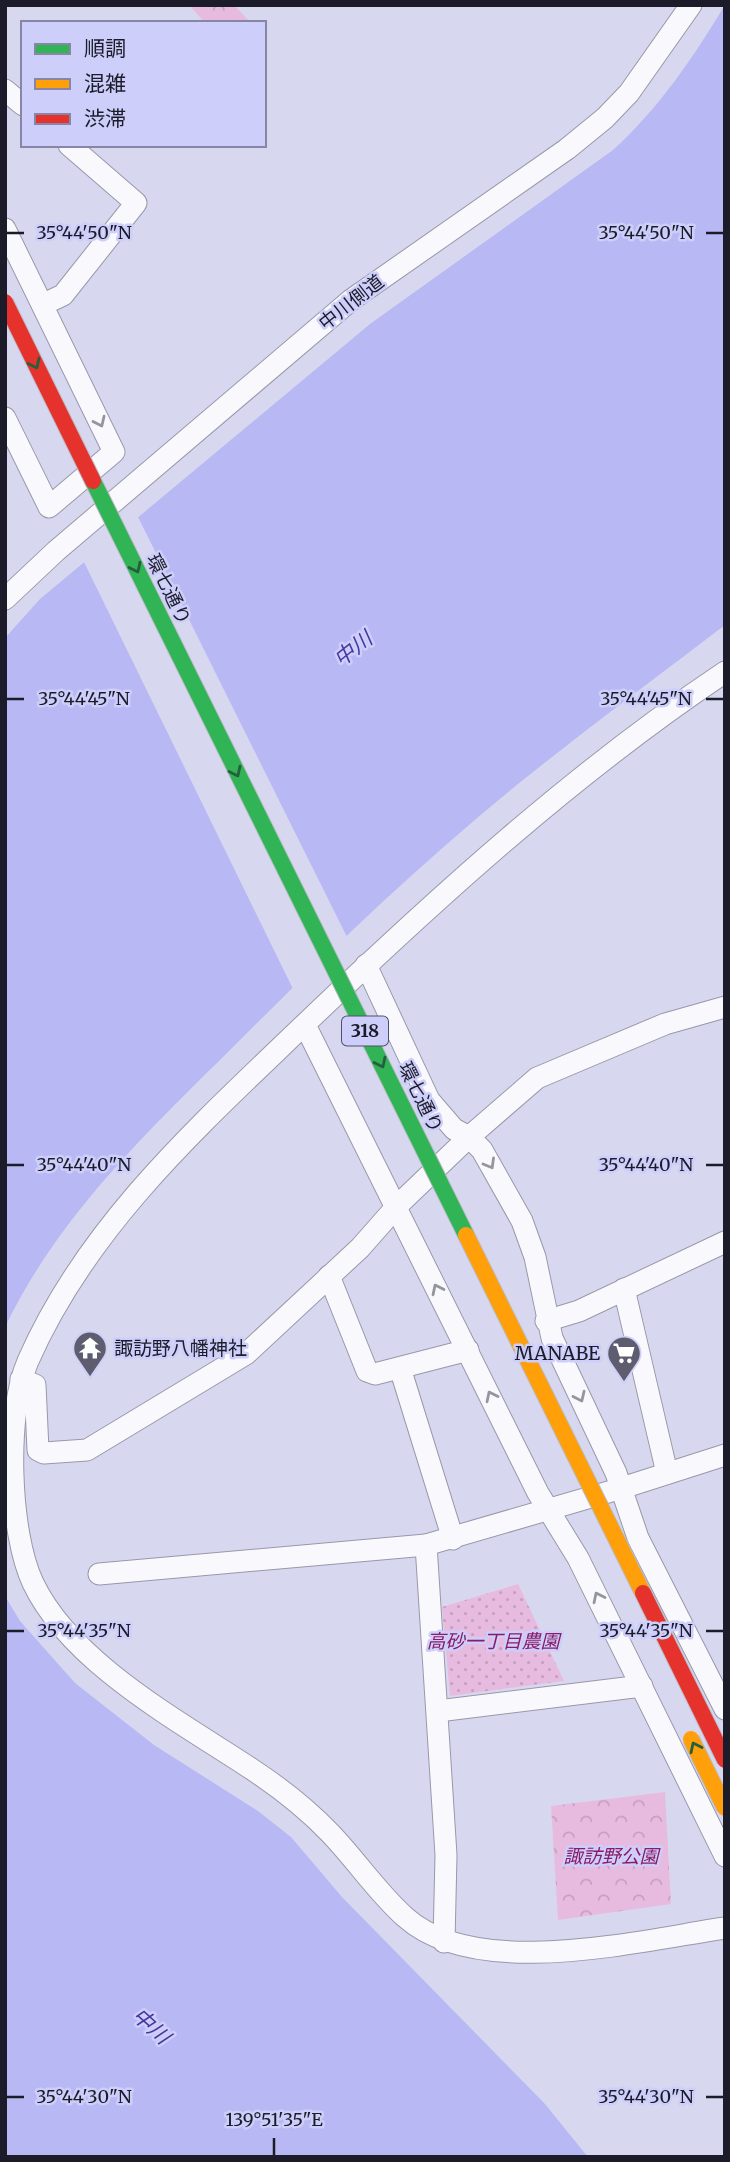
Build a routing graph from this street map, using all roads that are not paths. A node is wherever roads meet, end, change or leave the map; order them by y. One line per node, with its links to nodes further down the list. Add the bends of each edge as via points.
1 (691, 5): 11 (street, 中川側道, via 637,83 605,118 351,300)
2 (5, 90): 3 (street)
3 (21, 103)
4 (71, 147): 7 (street, via 136,203 63,295)
5 (5, 229): 7 (street)
6 (5, 302): 43 (main road, 環七通り / 318, one-way to 43, bridge)
7 (44, 304): 8 (street, one-way to 8, via 114,452 49,507)
8 (5, 418)
9 (63, 473): 10 (main road)
10 (94, 535)
11 (5, 599)
12 (725, 672): 13 (street, via 546,808)
13 (366, 964): 17 (street); 18 (street, via 429,1100 454,1129)
14 (317, 985): 16 (main road, 318)
15 (725, 1007): 18 (street, via 665,1024 537,1078)
16 (336, 1023)
17 (304, 1025): 21 (street); 28 (street, via 205,1119 121,1212 58,1299)
18 (469, 1137): 21 (street); 25 (street, one-way to 25, via 482,1150 522,1221 535,1257)
19 (411, 1173): 20 (main road)
20 (423, 1198)
21 (397, 1206): 23 (street); 26 (street, one-way to 21)
22 (725, 1242): 24 (street)
23 (329, 1276): 27 (street, via 367,1371 375,1374); 28 (street, via 246,1354 87,1450 38,1450 35,1385)
24 (624, 1289): 25 (street); 30 (street)
25 (546, 1321): 32 (street, one-way to 32)
26 (468, 1350): 27 (street); 33 (street, one-way to 26)
27 (400, 1368): 35 (street)
28 (21, 1379): 47 (street, via 14,1503 24,1557 44,1602 87,1650 165,1716 295,1800 406,1918)
29 (725, 1455): 30 (street)
30 (667, 1473): 32 (street)
31 (565, 1485): 34 (main road)
32 (622, 1489): 33 (street); 38 (street, via 638,1538)
33 (549, 1511): 35 (street); 39 (street, one-way to 33, via 578,1558)
34 (584, 1522)
35 (453, 1539): 36 (street)
36 (426, 1545): 37 (street); 41 (street)
37 (99, 1574)
38 (717, 1678): 40 (street)
39 (642, 1686): 41 (street); 45 (street)
40 (725, 1709)
41 (438, 1711): 47 (street, via 446,1856)
42 (682, 1721): 44 (main road, one-way to 42, bridge)
43 (725, 1760)
44 (725, 1808)
45 (725, 1856)
46 (725, 1928): 47 (street, via 515,1952 474,1950)
47 (444, 1942)

